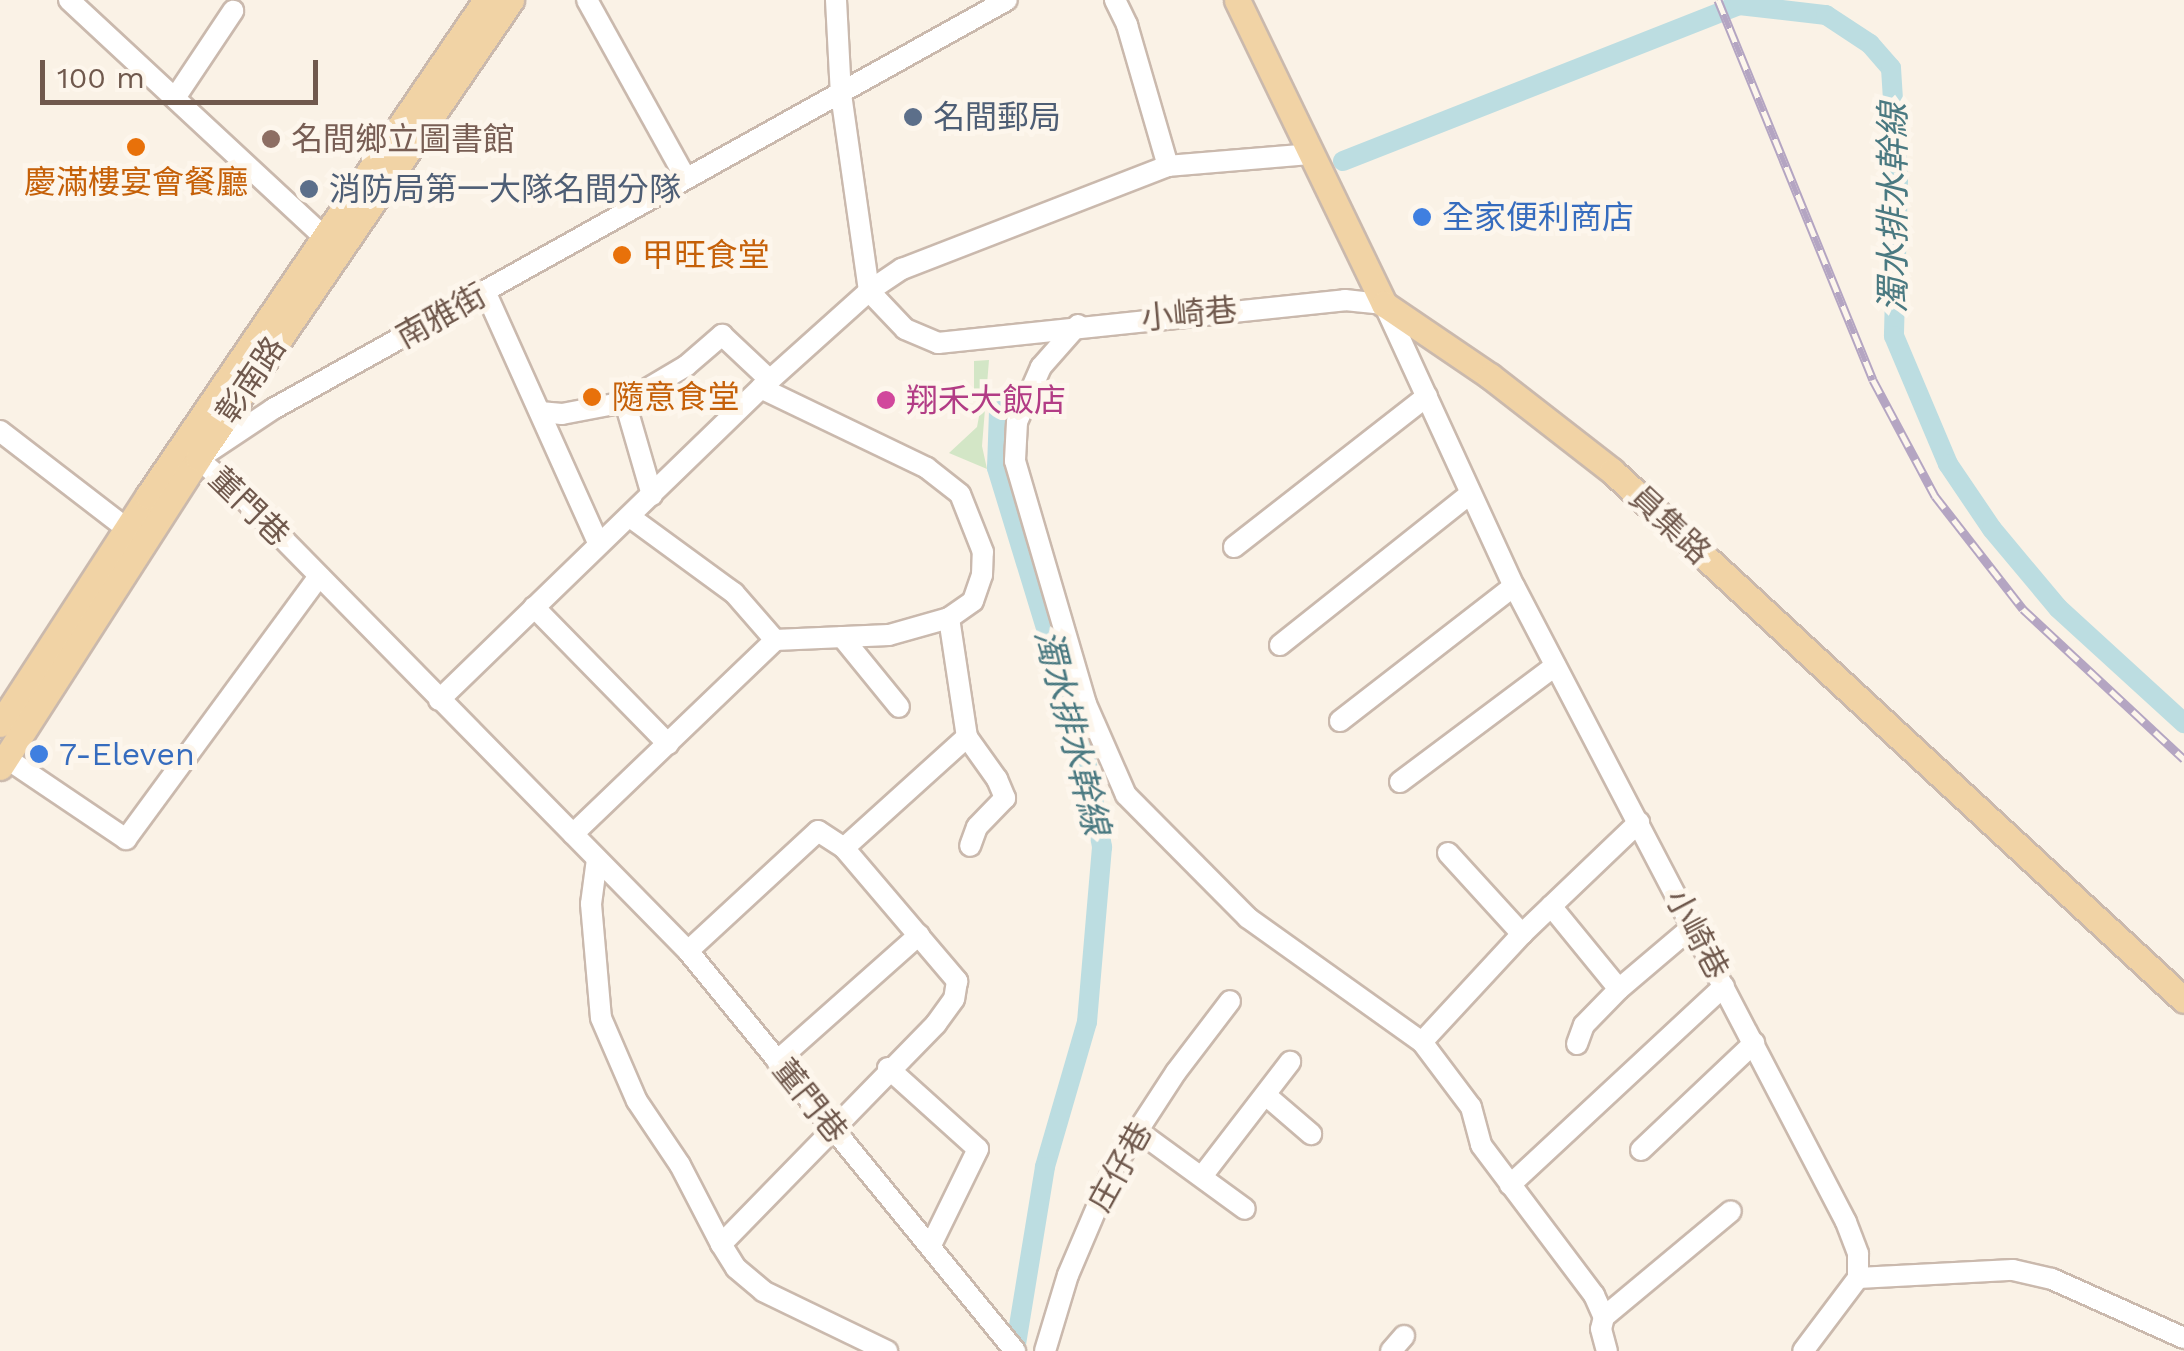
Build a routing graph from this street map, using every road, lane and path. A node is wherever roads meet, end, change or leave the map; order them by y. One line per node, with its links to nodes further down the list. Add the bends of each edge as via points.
1 (69, 0): 11 (street)
2 (486, 0): 15 (main road, 彰南路)
3 (511, 0): 25 (main road, 彰南路)
4 (587, 0): 14 (street)
5 (836, 0): 10 (street)
6 (1007, 0): 10 (street, 南雅街)
7 (1115, 0): 13 (street)
8 (1237, 0): 12 (main road, 員集路)
9 (233, 11): 11 (street)
10 (841, 94): 14 (street, 南雅街); 17 (street)
11 (175, 98): 15 (street)
12 (1311, 154): 13 (street); 18 (main road, 員集路)
13 (1168, 166): 17 (street, via 902,269)
14 (685, 177): 16 (street, 南雅街)
15 (324, 237): 25 (main road, 彰南路)
16 (485, 291): 23 (street); 25 (street, 南雅街)
17 (868, 291): 19 (street, via 905,329 938,343); 20 (street)
18 (1384, 304): 19 (street, 小崎巷, via 1345,300); 21 (street, 小崎巷); 61 (main road, 員集路, via 1612,471)
19 (1078, 324): 63 (street, via 1041,367 1017,422 1015,462 1086,704 1126,796 1248,918)
20 (766, 384): 22 (street, via 722,335 686,366); 27 (street); 35 (street, via 926,468 960,494 983,552 982,575 973,601)
21 (1427, 396): 26 (street, 小崎巷); 31 (street)
22 (625, 402): 23 (street); 27 (street)
23 (540, 412): 30 (street)
24 (0, 432): 29 (street)
25 (190, 452): 29 (main road, 彰南路); 32 (street, 董門巷)
26 (1470, 494): 33 (street, 小崎巷); 38 (street)
27 (652, 495): 28 (street)
28 (630, 518): 30 (street); 37 (street, via 734,593)
29 (136, 535): 43 (main road, 彰南路); 46 (main road, 彰南路)
30 (599, 545): 34 (street)
31 (1234, 548)
32 (319, 576): 40 (street, 董門巷); 46 (street, via 126,839)
33 (1514, 586): 39 (street, 小崎巷); 42 (street)
34 (534, 607): 40 (street); 45 (street)
35 (950, 618): 36 (street, via 889,635); 44 (street)
36 (842, 638): 37 (street); 41 (street)
37 (775, 640): 45 (street)
38 (1280, 646)
39 (1555, 666): 47 (street); 48 (street, 小崎巷)
40 (439, 700): 49 (street, 董門巷)
41 (899, 707)
42 (1340, 720)
43 (0, 724)
44 (967, 738): 50 (street, via 1005,798 977,827); 51 (street)
45 (668, 744): 49 (street)
46 (3, 763)
47 (1400, 782)
48 (1639, 822): 54 (street); 55 (street, 小崎巷)
49 (572, 834): 53 (street, 董門巷)
50 (970, 846)
51 (844, 848): 57 (street); 58 (street, via 818,832)
52 (1448, 854): 56 (street)
53 (596, 859): 58 (street, 董門巷); 78 (street, via 591,904 601,1018 637,1101)
54 (1551, 906): 56 (street); 60 (street)
55 (1692, 927): 59 (street, 小崎巷); 60 (street)
56 (1522, 934): 63 (street)
57 (918, 935): 66 (street); 68 (street, via 957,981 954,998)
58 (688, 951): 66 (street, 董門巷)
59 (1724, 986): 64 (street, 小崎巷); 75 (street)
60 (1619, 989): 65 (street, via 1584,1025)
61 (2184, 1000)
62 (1230, 1001): 71 (street, 庄仔巷)
63 (1422, 1042): 75 (street, via 1471,1107 1482,1145)
64 (1754, 1042): 73 (street); 80 (street, 小崎巷, via 1846,1222 1858,1254)
65 (1577, 1044)
66 (777, 1061): 70 (street, 董門巷)
67 (1290, 1062): 69 (street)
68 (888, 1068): 70 (street); 79 (street, via 978,1149)
69 (1268, 1097): 72 (street); 74 (street)
70 (832, 1129): 78 (street); 79 (street, 董門巷)
71 (1138, 1131): 74 (street); 87 (street, 庄仔巷, via 1091,1216)
72 (1310, 1134)
73 (1640, 1150)
74 (1202, 1175): 76 (street)
75 (1510, 1184): 81 (street)
76 (1245, 1208)
77 (1731, 1211): 81 (street)
78 (721, 1244): 84 (street, via 762,1291)
79 (931, 1246): 82 (street, 董門巷)
80 (1858, 1278): 83 (street, via 2013,1270 2052,1278); 89 (street)
81 (1604, 1317): 88 (street)
82 (998, 1330): 85 (street); 86 (street, 董門巷)
83 (2184, 1338)
84 (887, 1351)
85 (990, 1351)
86 (1014, 1351)
87 (1045, 1351)
88 (1607, 1351)
89 (1803, 1351)

